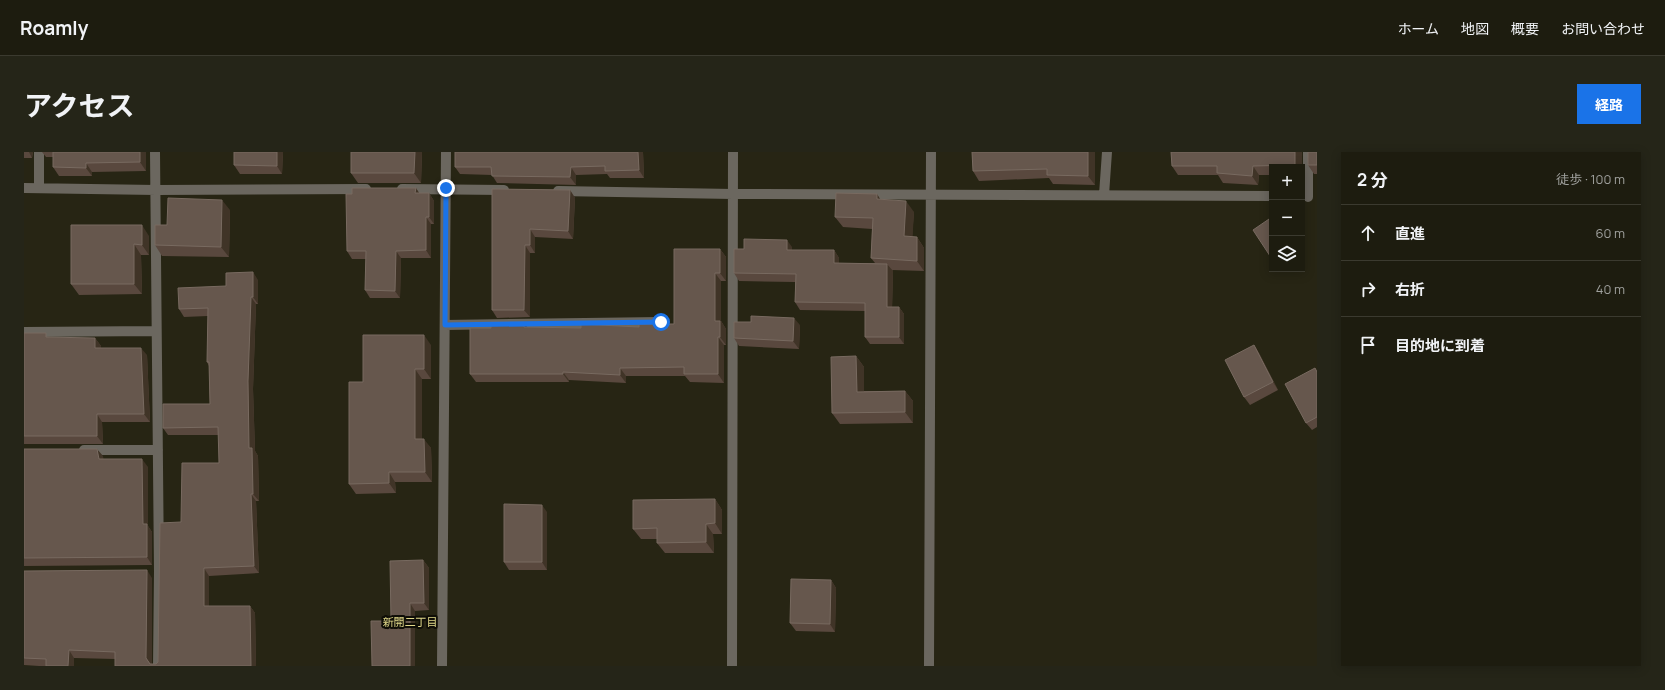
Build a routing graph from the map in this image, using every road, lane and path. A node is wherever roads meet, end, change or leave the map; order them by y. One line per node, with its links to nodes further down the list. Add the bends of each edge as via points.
1 (39, 152): 9 (street)
2 (156, 152): 13 (street)
3 (446, 152): 10 (street)
4 (733, 152): 16 (street)
5 (931, 152): 17 (street)
6 (1107, 152): 18 (street)
7 (1308, 152): 20 (street)
8 (24, 188): 9 (street)
9 (40, 188): 13 (street)
10 (446, 188): 12 (street); 14 (street); 22 (street)
11 (376, 189): 13 (street)
12 (391, 189)
13 (156, 190): 23 (street)
14 (518, 190)
15 (550, 190): 16 (street)
16 (734, 194): 17 (street); 29 (street)
17 (932, 195): 18 (street); 30 (street)
18 (1104, 195): 19 (street)
19 (1269, 196)
20 (1309, 197)
21 (661, 322): 22 (street)
22 (445, 325): 28 (street)
23 (156, 331): 24 (street); 26 (street)
24 (24, 332)
25 (71, 450): 26 (street)
26 (158, 450): 27 (street, via 155,571)
27 (158, 666)
28 (442, 666)
29 (732, 666)
30 (929, 666)

